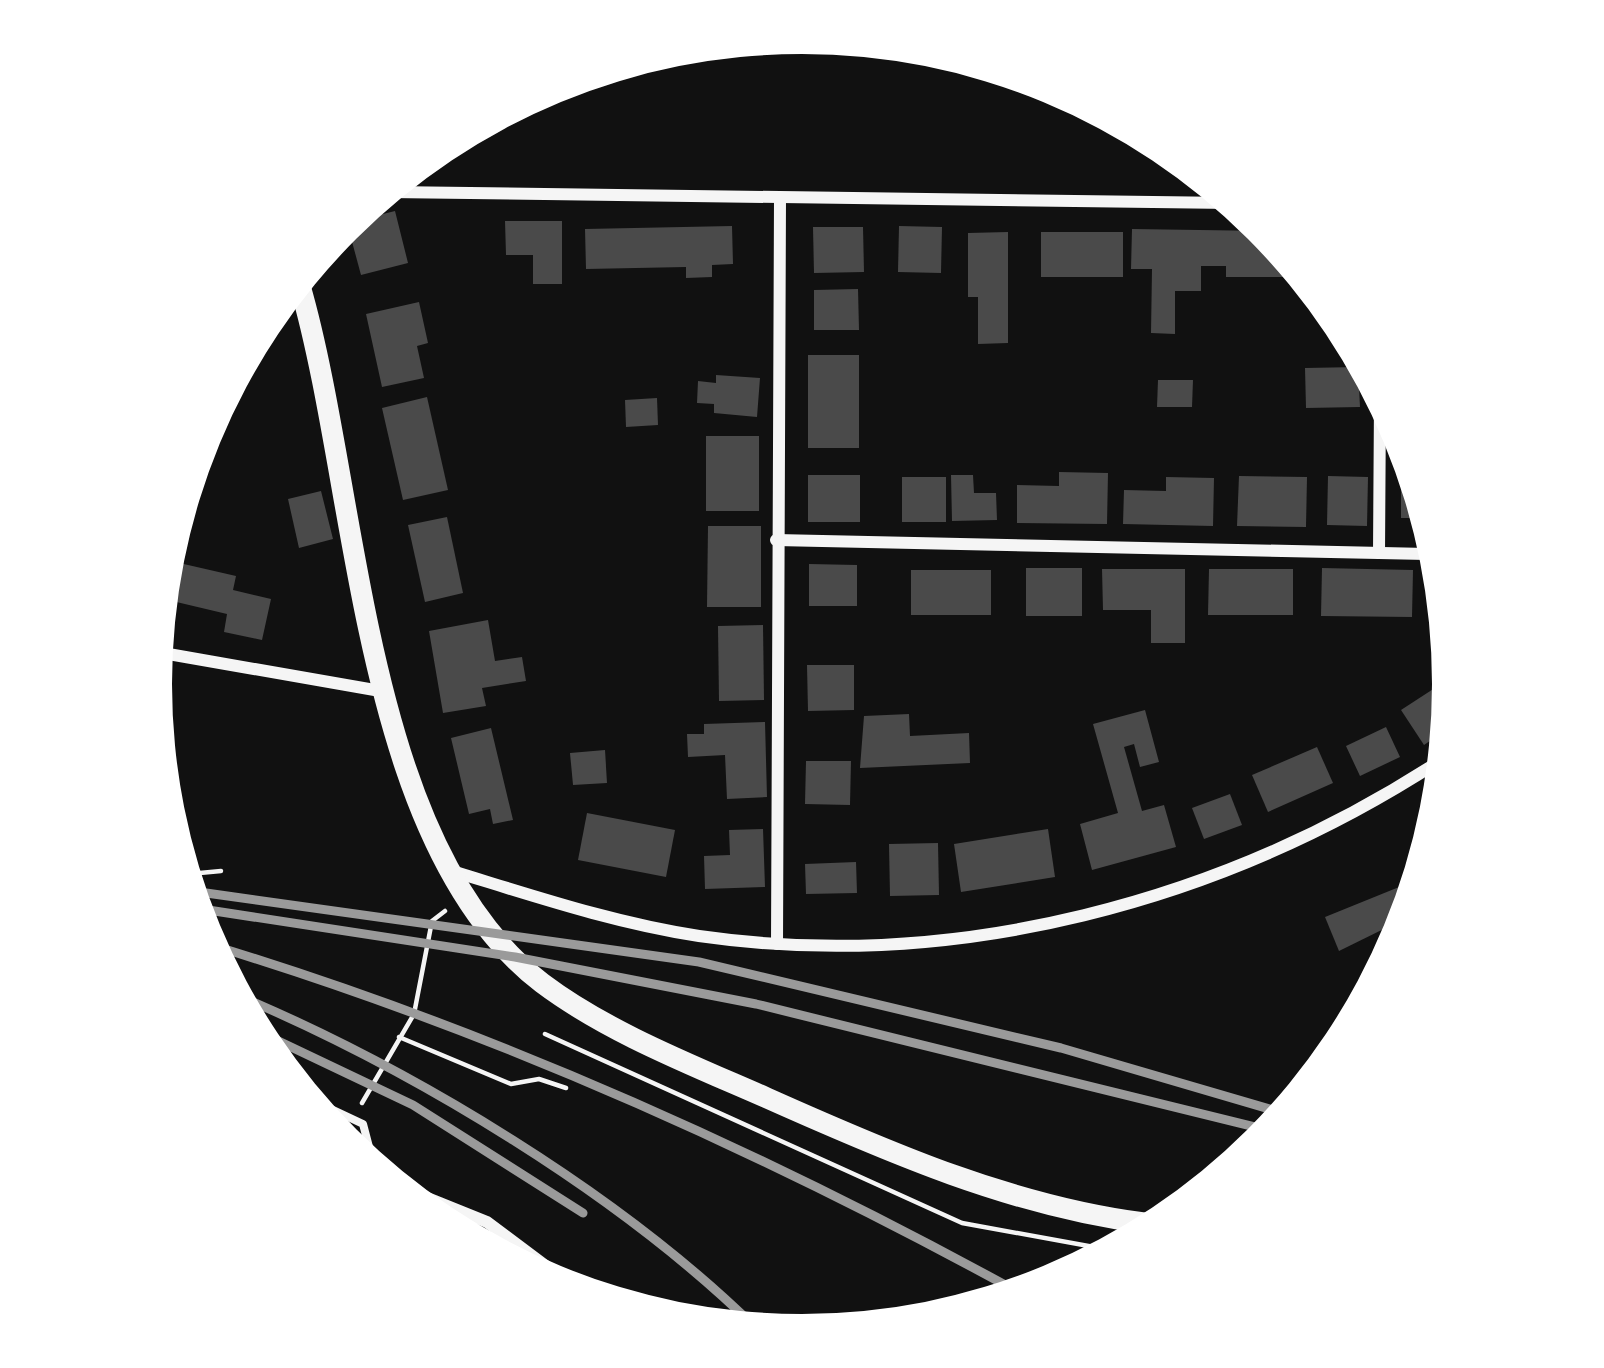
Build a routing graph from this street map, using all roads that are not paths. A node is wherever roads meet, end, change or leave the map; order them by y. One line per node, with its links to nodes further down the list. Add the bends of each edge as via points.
1 (408, 192): 2 (street)
2 (780, 198): 3 (street); 6 (street)
3 (1208, 203)
4 (303, 299): 10 (street)
5 (1380, 434): 7 (street)
6 (776, 540): 7 (street); 13 (street)
7 (1379, 553): 8 (street)
8 (1418, 554)
9 (173, 655): 10 (street)
10 (386, 692): 12 (street, via 420,811)
11 (1427, 768): 13 (street, via 1329,823 1147,900 993,933)
12 (447, 870): 13 (street, via 604,918); 17 (street, via 488,930 554,991 738,1086 946,1173)
13 (777, 944)
14 (344, 1115): 15 (lane, via 362,1124)
15 (366, 1138)
16 (452, 1208): 18 (street)
17 (1133, 1220)
18 (523, 1249)

